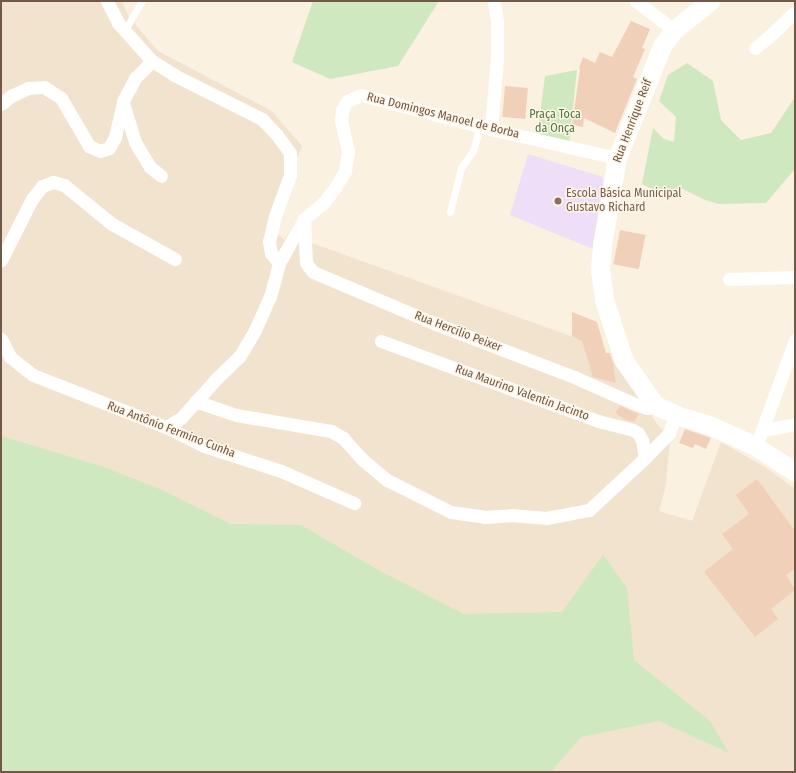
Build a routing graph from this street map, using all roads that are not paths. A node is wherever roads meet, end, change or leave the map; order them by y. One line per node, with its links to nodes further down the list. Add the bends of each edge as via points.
1 (108, 1): 7 (street, via 118,23)
2 (142, 1): 7 (lane)
3 (494, 1): 13 (street, via 497,58)
4 (636, 1): 8 (street)
5 (710, 1): 8 (street, Rua Henrique Reif)
6 (795, 12): 9 (street)
7 (125, 30): 10 (street)
8 (674, 30): 14 (street, Rua Henrique Reif, via 662,46)
9 (755, 48)
10 (152, 61): 11 (street, via 135,78); 20 (street, via 174,75 262,119 290,153 290,175 269,241 271,253)
11 (122, 101): 12 (street, via 115,137 109,148 100,152 89,146 61,98 44,86 28,88); 15 (street, via 135,142 150,167)
12 (1, 104)
13 (485, 127): 14 (street, Rua Domingos Manoel de Borba); 16 (lane, via 461,168); 17 (street, Rua Domingos Manoel de Borba, via 361,95 347,101 342,110 341,121 348,151 345,171 336,188)
14 (617, 158): 27 (street, Rua Henrique Reif, via 602,245 600,270 604,300 624,361)
15 (161, 176)
16 (450, 212)
17 (304, 219): 20 (street, Rua Domingos Manoel de Borba); 27 (street, Rua Hercílio Peixer, via 306,263 313,272 633,403 647,408)
18 (175, 259): 19 (street, via 112,224 64,185 53,182 42,186 32,199)
19 (1, 260)
20 (279, 263): 26 (street, Rua Domingos Manoel de Borba, via 270,297 239,357)
21 (795, 277): 22 (street)
22 (729, 279)
23 (1, 339): 30 (street, Rua Antônio Fermino Cunha, via 10,357 33,375)
24 (795, 340): 31 (street)
25 (381, 342): 32 (street, Rua Maurino Valentin Jacinto, via 598,421 633,430 642,440)
26 (195, 401): 30 (street, Rua Domingos Manoel de Borba, via 181,418); 32 (street, via 236,414 331,431 343,438 363,460 387,480 451,512 485,517 511,515 546,518 589,510)
27 (655, 405): 28 (street, Rua Henrique Reif)
28 (676, 415): 31 (street, Rua Henrique Reif); 32 (street, via 669,433)
29 (795, 424): 31 (street)
30 (166, 428): 34 (street, Rua Antônio Fermino Cunha, via 204,446 281,471)
31 (759, 438): 33 (street, Rua Henrique Reif)
32 (645, 458)
33 (792, 468)
34 (354, 503)

